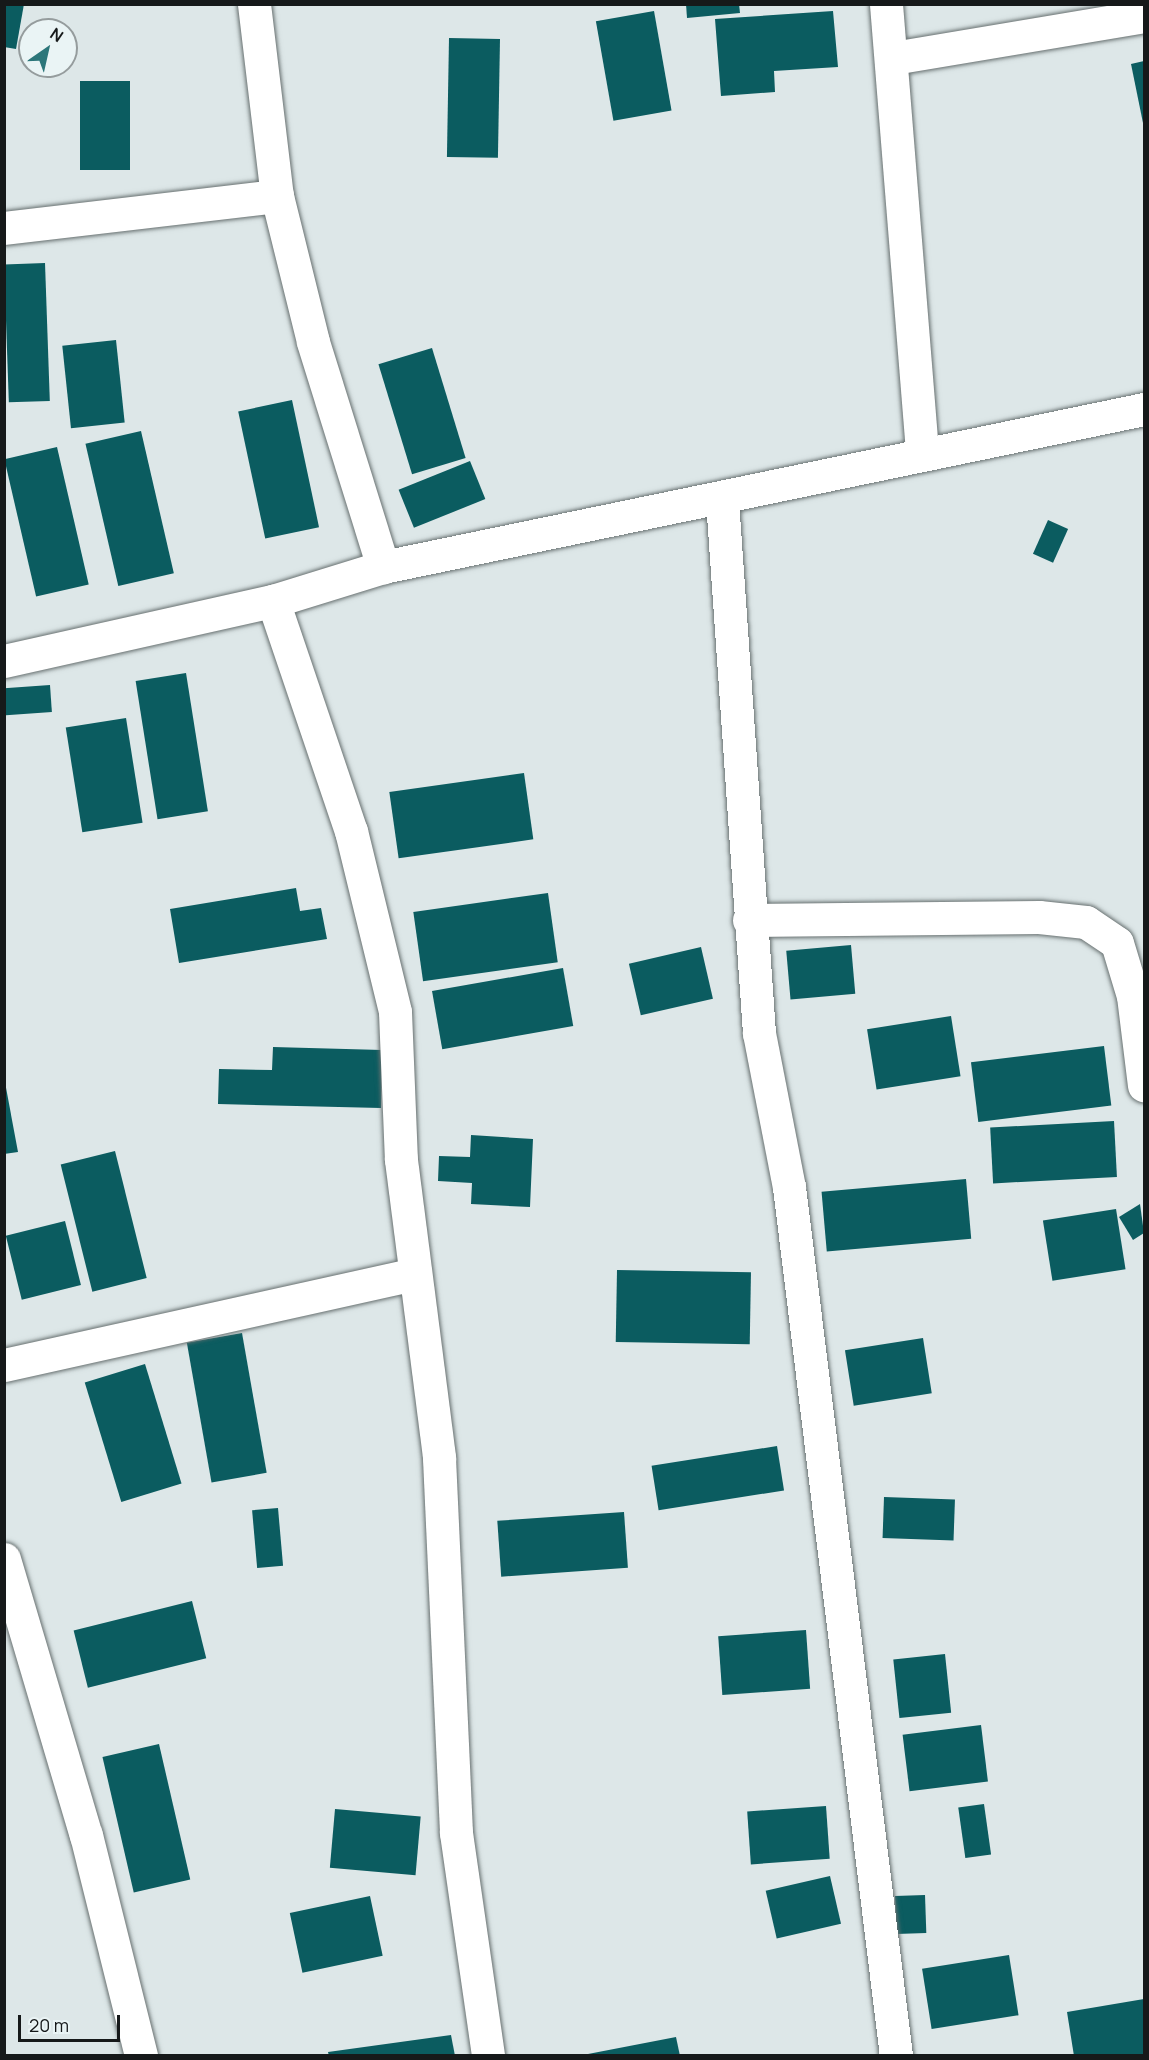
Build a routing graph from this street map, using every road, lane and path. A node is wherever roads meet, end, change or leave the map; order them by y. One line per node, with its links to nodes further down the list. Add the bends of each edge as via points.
1 (254, 4): 5 (street)
2 (886, 4): 4 (street)
3 (1144, 16): 4 (street)
4 (894, 58): 8 (street)
5 (277, 196): 6 (street); 10 (street, via 313,342)
6 (4, 228)
7 (1144, 409): 8 (street)
8 (922, 454): 9 (street)
9 (722, 500): 10 (street); 13 (street)
10 (383, 567): 11 (street)
11 (273, 601): 12 (street); 15 (street, via 351,831 394,1012)
12 (4, 661)
13 (749, 920): 14 (street, via 1040,917 1086,922 1117,943 1132,996); 20 (street, via 759,1033 789,1186)
14 (1144, 1085)
15 (413, 1274): 16 (street); 19 (street, via 439,1458 456,1833)
16 (4, 1365)
17 (4, 1559): 18 (street, via 86,1835)
18 (141, 2055)
19 (488, 2055)
20 (896, 2055)

